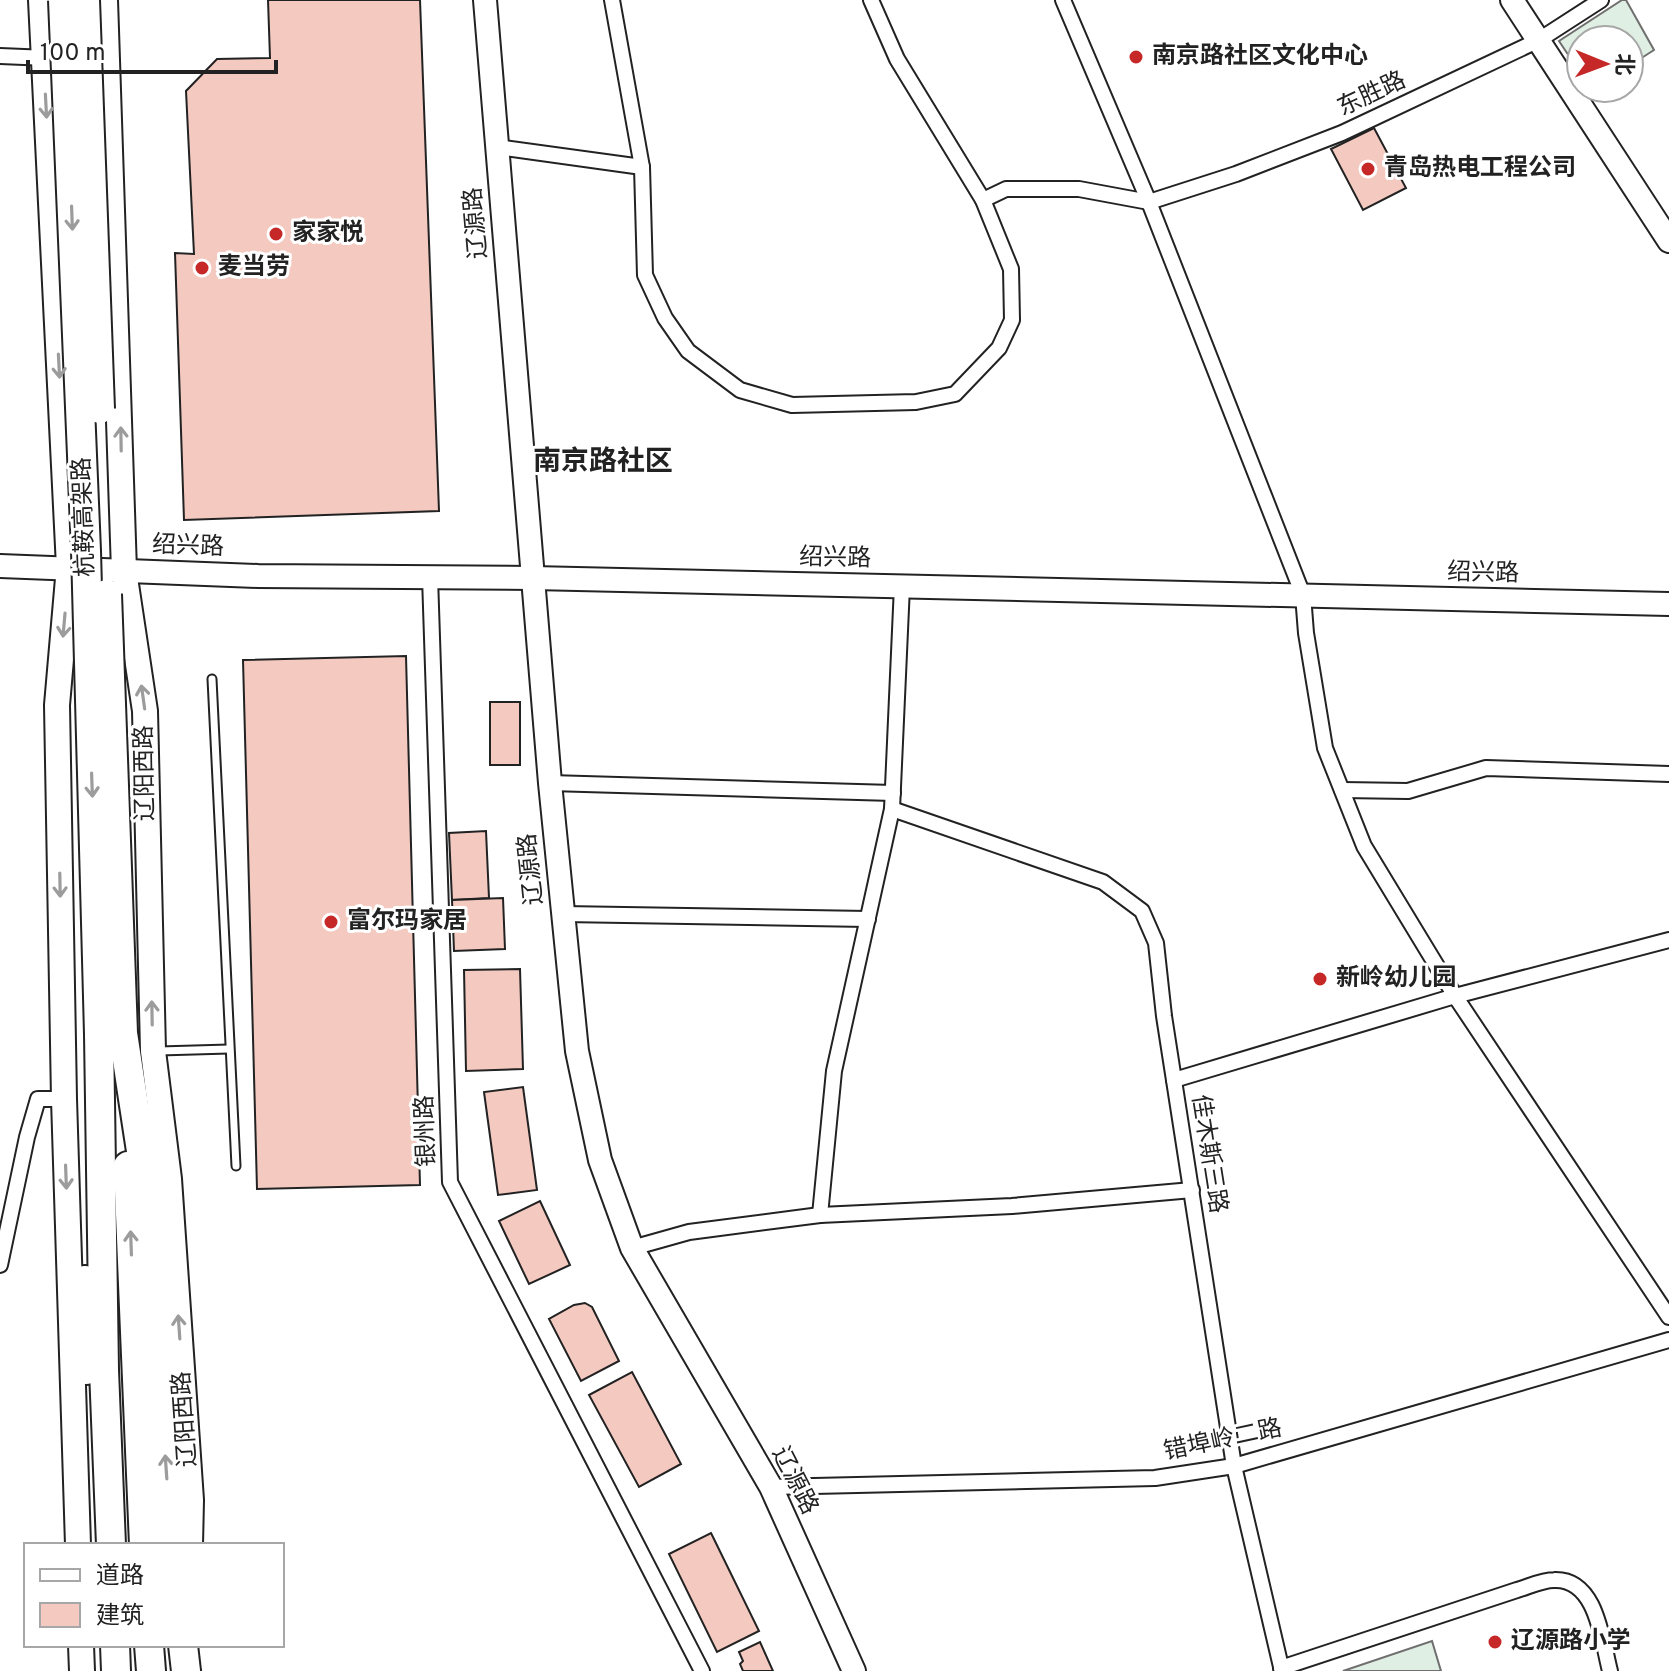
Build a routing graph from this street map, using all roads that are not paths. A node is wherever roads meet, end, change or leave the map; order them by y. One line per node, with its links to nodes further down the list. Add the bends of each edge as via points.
1 (41, 0): 13 (main road)
2 (63, 0): 38 (highway, 杭鞍高架路, one-way to 38, bridge)
3 (85, 0): 38 (highway, 杭鞍高架路, bridge)
4 (105, 0): 14 (main road, 辽阳西路)
5 (485, 0): 15 (street, 辽源路)
6 (612, 0): 16 (street)
7 (871, 0): 17 (street, via 897,59)
8 (1063, 0): 18 (street)
9 (1512, 0): 11 (street)
10 (1601, 0): 11 (street, 东胜路)
11 (1539, 40): 18 (street, 东胜路, via 1291,155); 19 (street)
12 (0, 56): 13 (street)
13 (44, 58): 14 (street); 21 (main road, one-way to 21)
14 (108, 60): 22 (main road, 辽阳西路, one-way to 14)
15 (497, 147): 16 (street); 24 (street, 辽源路)
16 (642, 167): 17 (street, via 645,275 665,318 688,351 740,390 792,405 916,402 955,394 999,348 1012,320 1011,269)
17 (983, 200): 18 (street, via 1006,189 1079,189)
18 (1149, 202): 26 (street)
19 (1669, 241)
20 (0, 566): 21 (street, 绍兴路)
21 (69, 567): 22 (street, 绍兴路); 42 (main road, one-way to 42, via 57,705)
22 (124, 571): 23 (street, 绍兴路); 40 (main road, 辽阳西路, one-way to 22, via 145,711)
23 (430, 577): 24 (street, 绍兴路); 68 (street, 银州路, via 450,1182)
24 (533, 578): 25 (street, 绍兴路); 30 (street, 辽源路)
25 (902, 586): 26 (street, 绍兴路); 32 (street)
26 (1303, 595): 27 (street, 绍兴路); 31 (street, via 1325,748)
27 (1669, 604)
28 (212, 679): 39 (lane)
29 (1669, 774): 31 (street, via 1486,768 1408,791)
30 (550, 783): 32 (street); 34 (street, 辽源路)
31 (1342, 790): 37 (street, via 1364,846)
32 (893, 793): 33 (street)
33 (892, 809): 35 (street); 41 (street, 佳木斯三路, via 1103,882 1142,911 1156,943)
34 (563, 914): 35 (street); 47 (street, 辽源路, via 577,1051 600,1160)
35 (868, 919): 46 (street, via 834,1071)
36 (1669, 940): 37 (street)
37 (1455, 996): 41 (street); 49 (street)
38 (111, 1033): 43 (highway); 56 (highway, 辽阳西路, one-way to 38); 57 (highway, one-way to 38, via 150,1210)
39 (229, 1049): 40 (lane); 44 (lane)
40 (153, 1051): 58 (main road, 辽阳西路, one-way to 40, via 170,1195)
41 (1174, 1080): 45 (street, 佳木斯三路)
42 (64, 1099): 48 (street, via 38,1099); 53 (main road, one-way to 53)
43 (99, 1100): 54 (highway, via 87,1203 83,1321); 55 (highway)
44 (236, 1166)
45 (1192, 1190): 46 (street); 51 (street, 佳木斯三路)
46 (820, 1215): 47 (street, via 689,1232)
47 (632, 1248): 52 (street, 辽源路)
48 (0, 1265)
49 (1669, 1317)
50 (1669, 1340): 51 (street, 错埠岭二路)
51 (1234, 1466): 52 (street, 错埠岭二路, via 1155,1478); 63 (street, 佳木斯三路)
52 (771, 1487): 69 (street, 辽源路)
53 (78, 1543)
54 (94, 1543)
55 (111, 1543)
56 (144, 1543)
57 (171, 1543)
58 (190, 1543)
59 (81, 1647): 64 (main road)
60 (115, 1647): 65 (highway)
61 (149, 1647): 66 (highway)
62 (185, 1647): 67 (highway)
63 (1282, 1670): 70 (street, via 1555,1580 1577,1584 1586,1596)
64 (82, 1671)
65 (116, 1671)
66 (151, 1671)
67 (186, 1671)
68 (702, 1671)
69 (854, 1671)
70 (1610, 1671)

